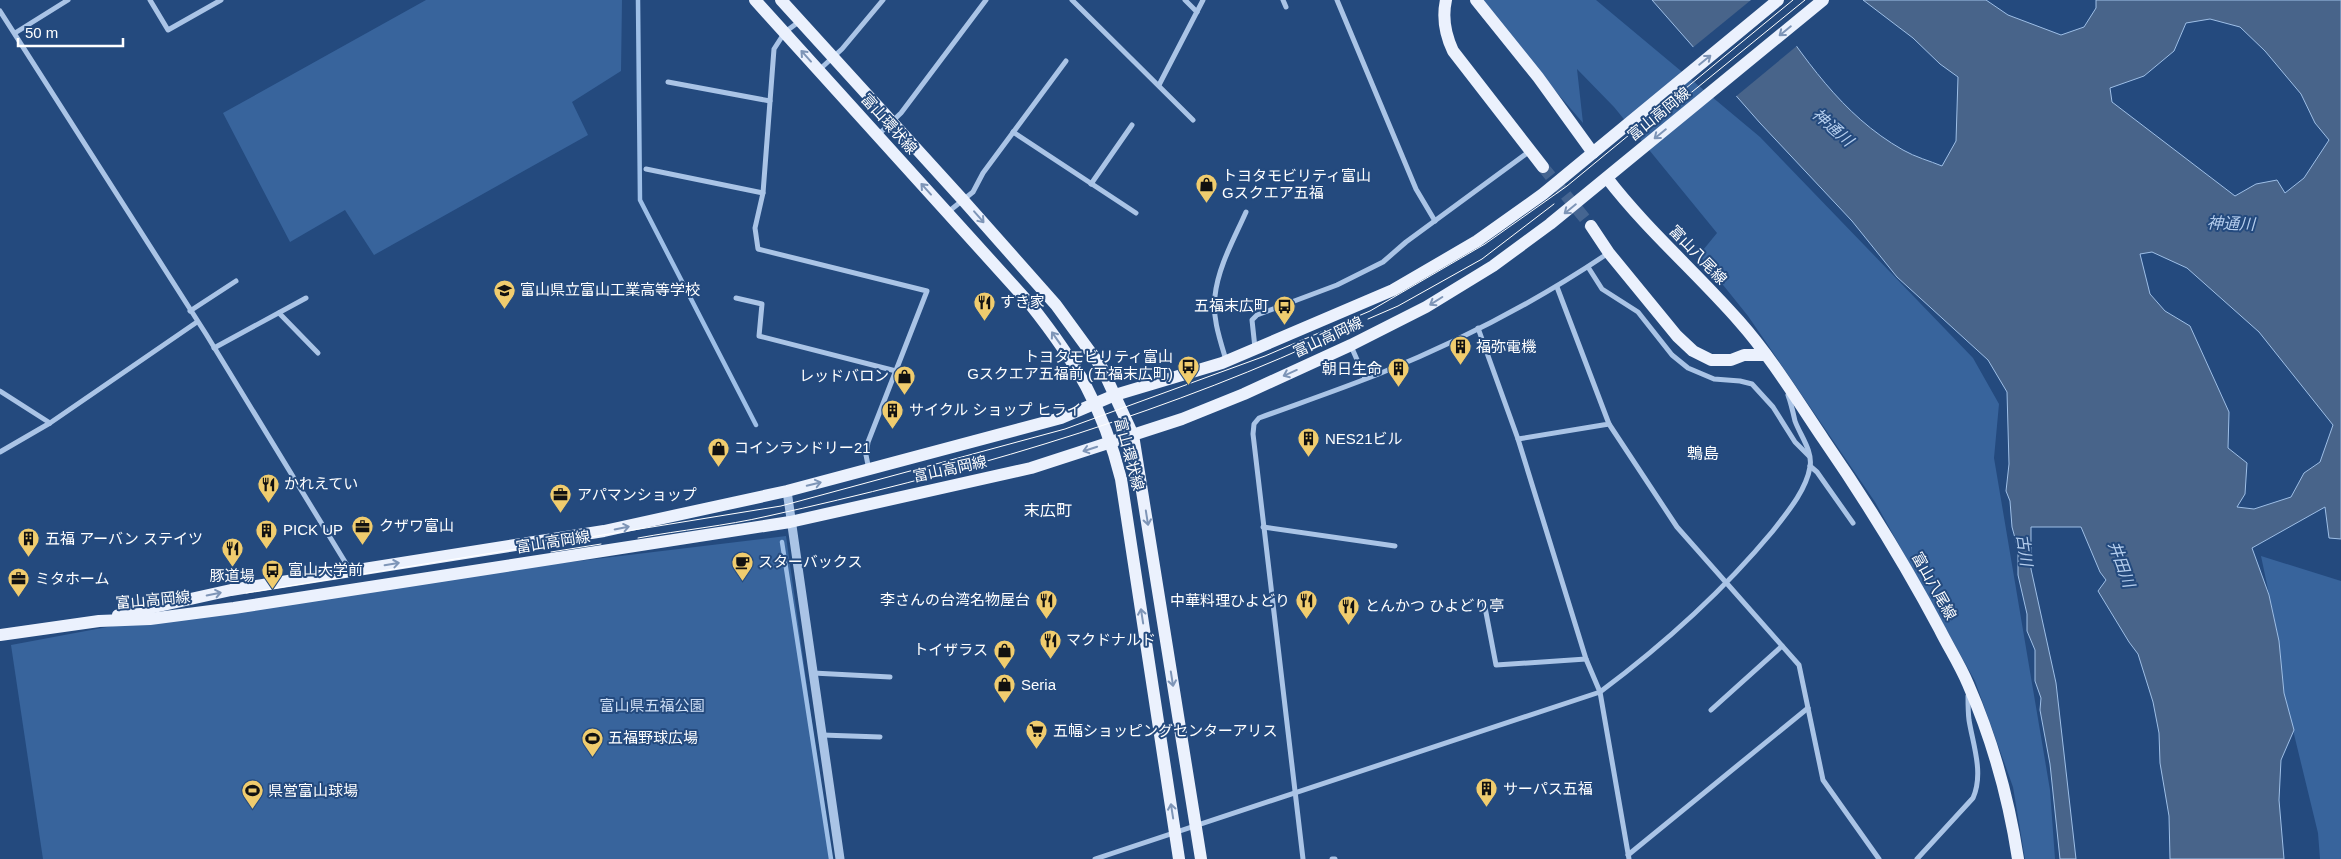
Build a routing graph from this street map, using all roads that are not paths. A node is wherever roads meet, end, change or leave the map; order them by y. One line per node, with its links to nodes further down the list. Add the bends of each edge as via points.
1 (68, 0): 22 (street)
2 (150, 0): 3 (street, via 168,30)
3 (221, 0)
4 (755, 0): 21 (main road, 富山環状線)
5 (781, 0): 20 (main road, 富山環状線)
6 (882, 0): 23 (street)
7 (986, 0): 30 (street)
8 (1072, 0): 27 (street)
9 (1185, 0): 19 (street)
10 (1203, 0): 19 (street)
11 (1283, 0): 17 (street)
12 (1337, 0): 45 (street, via 1416,189)
13 (1446, 0): 35 (main road, via 1444,18 1453,51)
14 (1476, 0): 34 (main road)
15 (1778, 0): 34 (main road, 富山高岡線, one-way to 15)
16 (1823, 0): 38 (main road, 富山高岡線, one-way to 38)
17 (1286, 7)
18 (0, 11): 22 (street)
19 (1197, 12): 27 (street)
20 (800, 21): 21 (street); 23 (main road, 富山環状線)
21 (785, 32): 25 (main road, 富山環状線, one-way to 21); 28 (street, via 774,49)
22 (15, 33): 53 (street)
23 (833, 57): 25 (street); 30 (main road, 富山環状線)
24 (1066, 61): 32 (street)
25 (819, 71): 33 (main road, 富山環状線)
26 (668, 82): 28 (street)
27 (1159, 85): 29 (street)
28 (770, 101): 40 (street)
29 (1193, 120)
30 (892, 122): 33 (street); 41 (main road, 富山環状線)
31 (1132, 125): 39 (street)
32 (1013, 132): 39 (street); 41 (street)
33 (877, 136): 43 (main road, 富山環状線, one-way to 33)
34 (1596, 150): 59 (main road, 富山高岡線, via 1543,194 1477,241 1393,290)
35 (1531, 151): 36 (main road); 45 (street)
36 (1543, 167)
37 (646, 169): 40 (street)
38 (1612, 174): 57 (main road, 富山高岡線, one-way to 57, via 1493,266 1426,307); 61 (main road, 富山八尾線, via 1656,235 1740,321)
39 (1091, 184): 44 (street)
40 (763, 193): 63 (street, via 756,228 758,249 927,292)
41 (964, 200): 43 (street); 67 (main road, 富山環状線, one-way to 67, via 1056,306 1102,368)
42 (1246, 212): 62 (street, via 1218,277 1214,298 1217,329)
43 (948, 213): 68 (main road, 富山環状線, one-way to 43, via 1051,331)
44 (1136, 213)
45 (1435, 221): 59 (street, via 1368,271 1257,315 1252,320)
46 (1591, 226): 47 (main road)
47 (1609, 253): 48 (street); 61 (main road, via 1692,352 1711,360)
48 (1588, 267): 50 (street); 75 (street, via 1602,289 1638,312 1672,355 1688,368 1714,379 1752,384)
49 (236, 281): 53 (street)
50 (1557, 287): 56 (street); 70 (street)
51 (306, 298): 54 (street)
52 (736, 298): 63 (street, via 762,304 759,336)
53 (190, 311): 55 (street)
54 (279, 313): 58 (street); 60 (street)
55 (197, 322): 58 (street); 69 (street)
56 (1478, 328): 64 (street); 72 (street)
57 (1351, 345): 64 (street); 71 (main road, 富山高岡線, one-way to 71, via 1244,394)
58 (214, 348): 83 (street)
59 (1256, 350): 62 (main road, 富山高岡線)
60 (318, 353)
61 (1766, 355): 65 (main road, 富山八尾線)
62 (1226, 361): 67 (main road, 富山高岡線)
63 (896, 371): 77 (street, via 868,442)
64 (1365, 378): 81 (street, via 1259,418 1254,424 1252,434)
65 (1785, 383): 75 (street); 92 (main road, 富山八尾線, via 1881,526)
66 (0, 391): 69 (street)
67 (1115, 395): 68 (main road, 富山高岡線); 71 (main road, 富山環状線)
68 (1095, 403): 73 (main road, 富山環状線); 77 (main road, 富山高岡線, via 1061,418)
69 (50, 423): 74 (street)
70 (1610, 424): 72 (street); 84 (street, via 1677,527)
71 (1134, 436): 73 (main road, 富山高岡線); 99 (main road, 富山環状線, one-way to 99)
72 (1518, 439): 89 (street)
73 (1112, 442): 79 (main road, 富山高岡線, one-way to 79, via 1032,468); 100 (main road, 富山環状線, one-way to 73, via 1121,479)
74 (0, 452)
75 (1809, 456): 76 (street)
76 (1810, 466): 80 (street); 84 (street, via 1801,490 1784,516)
77 (869, 470): 78 (main road, 富山高岡線, one-way to 77)
78 (787, 491): 79 (street); 83 (main road, 富山高岡線, one-way to 78, via 604,531)
79 (790, 522): 86 (main road, 富山高岡線, via 234,608 150,619); 90 (street)
80 (1852, 523)
81 (1263, 527): 82 (street); 98 (street)
82 (1395, 546)
83 (350, 570): 86 (main road, 富山高岡線, one-way to 83, via 231,590)
84 (1726, 584): 88 (street); 93 (street, via 1636,665)
85 (1484, 602): 89 (street, via 1496,665)
86 (99, 621): 87 (main road)
87 (0, 635)
88 (1782, 646): 94 (street, via 1799,665); 95 (street)
89 (1586, 659): 93 (street)
90 (812, 673): 91 (street); 96 (street)
91 (890, 677)
92 (1968, 683): 108 (street, via 1978,787 1973,798); 109 (main road, 富山八尾線, via 2010,812)
93 (1600, 692): 98 (street); 101 (street)
94 (1808, 708): 101 (street); 107 (street, via 1823,780)
95 (1711, 710)
96 (822, 735): 97 (street); 102 (street)
97 (880, 737)
98 (1294, 793): 99 (street); 106 (street)
99 (1196, 826): 100 (street); 105 (main road, 富山環状線)
100 (1175, 833): 103 (street); 104 (main road, 富山環状線)
101 (1628, 857)
102 (840, 859)
103 (1095, 859)
104 (1179, 859)
105 (1201, 859)
106 (1302, 859)
107 (1879, 859)
108 (1917, 859)
109 (2018, 859)

